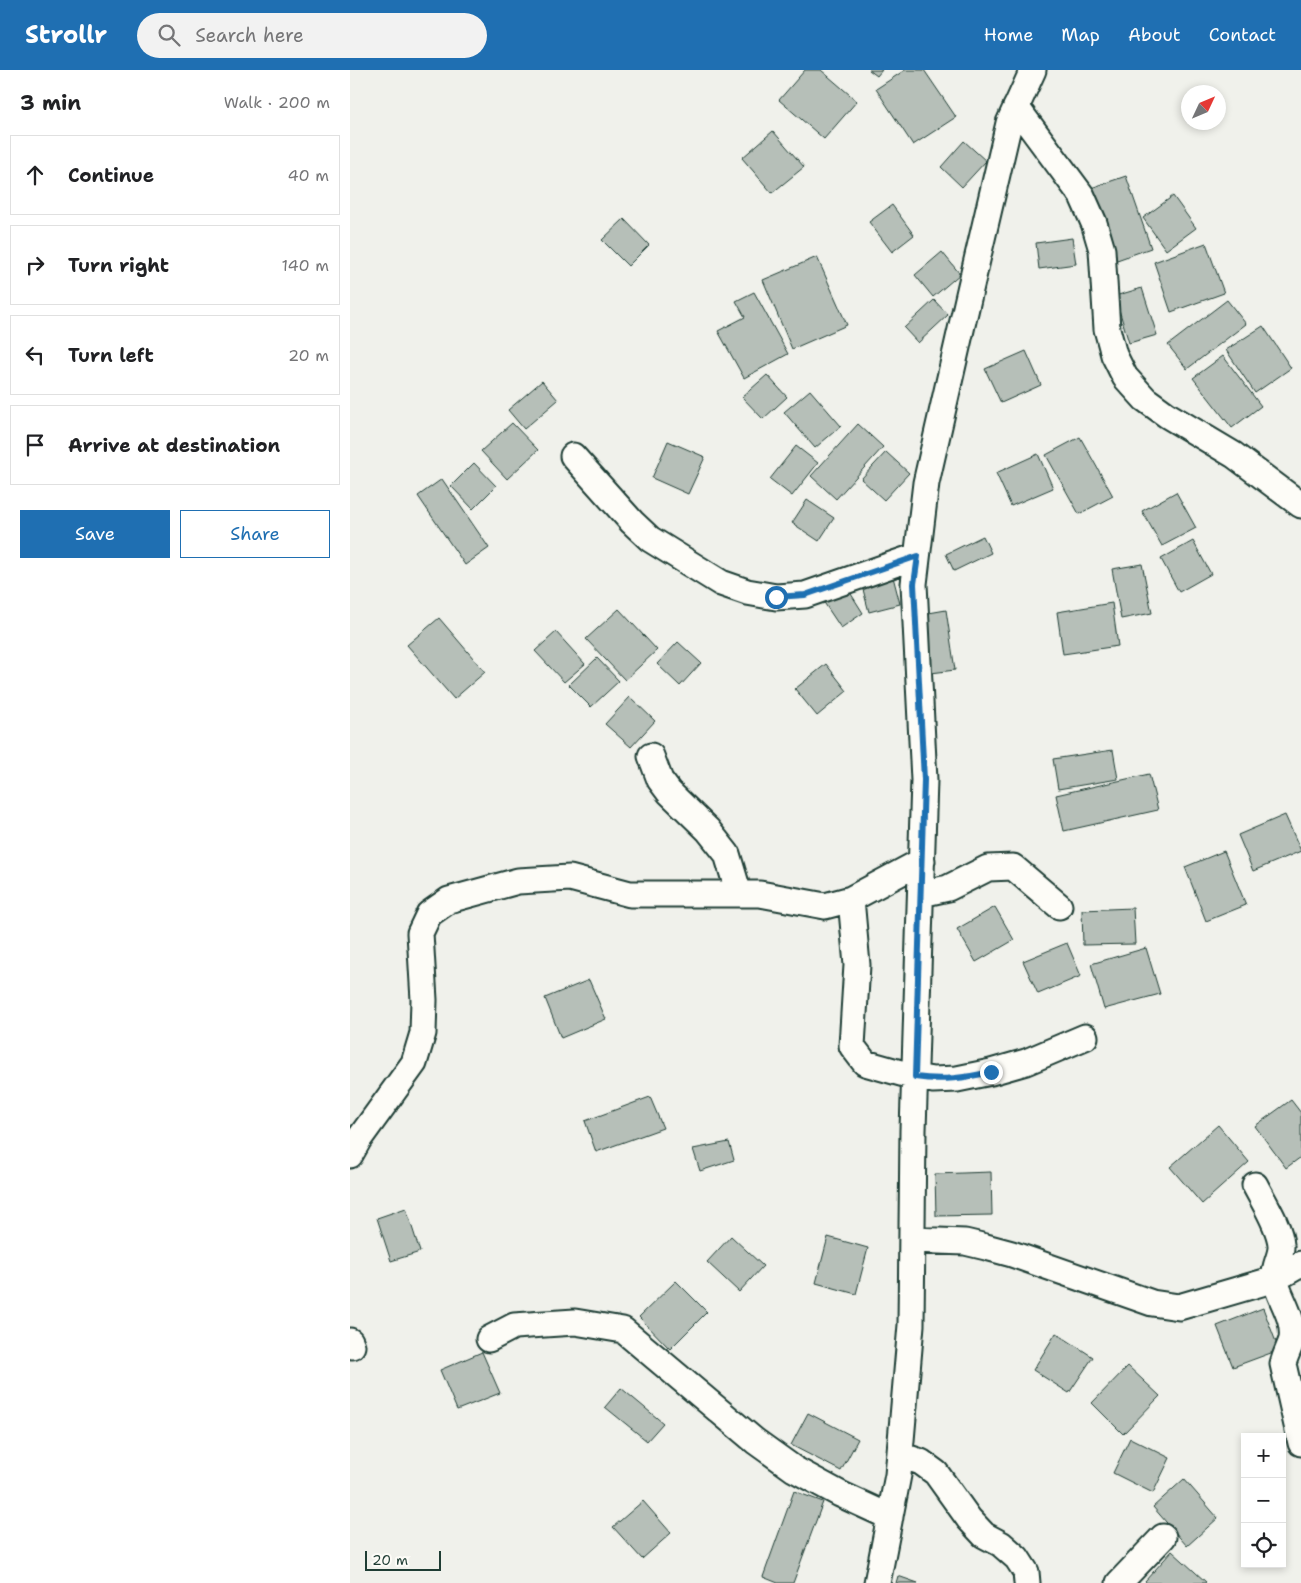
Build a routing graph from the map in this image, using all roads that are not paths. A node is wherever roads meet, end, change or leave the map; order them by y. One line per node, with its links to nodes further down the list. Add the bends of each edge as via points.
1 (1033, 70): 2 (street)
2 (1016, 107): 4 (street, via 1082,196 1094,223 1102,250 1107,329 1125,377 1145,399 1167,415 1234,455); 5 (street, via 1009,123 926,483)
3 (573, 456): 5 (street, via 650,539 721,584 747,592 776,597 805,595)
4 (1301, 505)
5 (918, 556): 7 (street, via 914,584 924,780)
6 (651, 756): 8 (street, via 660,780 669,792 708,830 727,854)
7 (922, 861): 9 (street); 10 (street)
8 (739, 894): 10 (street, via 760,894 825,906); 14 (street, via 630,894 570,878 518,881 449,900 429,914 420,934 423,1033 414,1063)
9 (921, 894): 11 (street, via 948,888 988,868 1013,867); 13 (street)
10 (852, 899): 13 (street, via 857,965 852,1046 866,1063)
11 (1059, 906)
12 (1086, 1037): 13 (street, via 1026,1062 991,1072 957,1079)
13 (915, 1077): 16 (street)
14 (350, 1155)
15 (1255, 1185): 18 (street, via 1274,1221 1282,1246)
16 (912, 1240): 18 (street, via 986,1246 1152,1304 1179,1307); 21 (street, via 911,1325)
17 (1301, 1264): 18 (street)
18 (1275, 1279): 20 (street, via 1291,1322 1292,1339 1283,1364)
19 (489, 1339): 22 (street, via 514,1326 575,1322 623,1330 754,1441 840,1494)
20 (1301, 1443)
21 (900, 1455): 22 (street); 25 (street, via 921,1462 936,1473 974,1525 1017,1558 1026,1572)
22 (890, 1517): 24 (street)
23 (1163, 1537): 26 (street)
24 (877, 1583)
25 (1027, 1583)
26 (1119, 1583)

